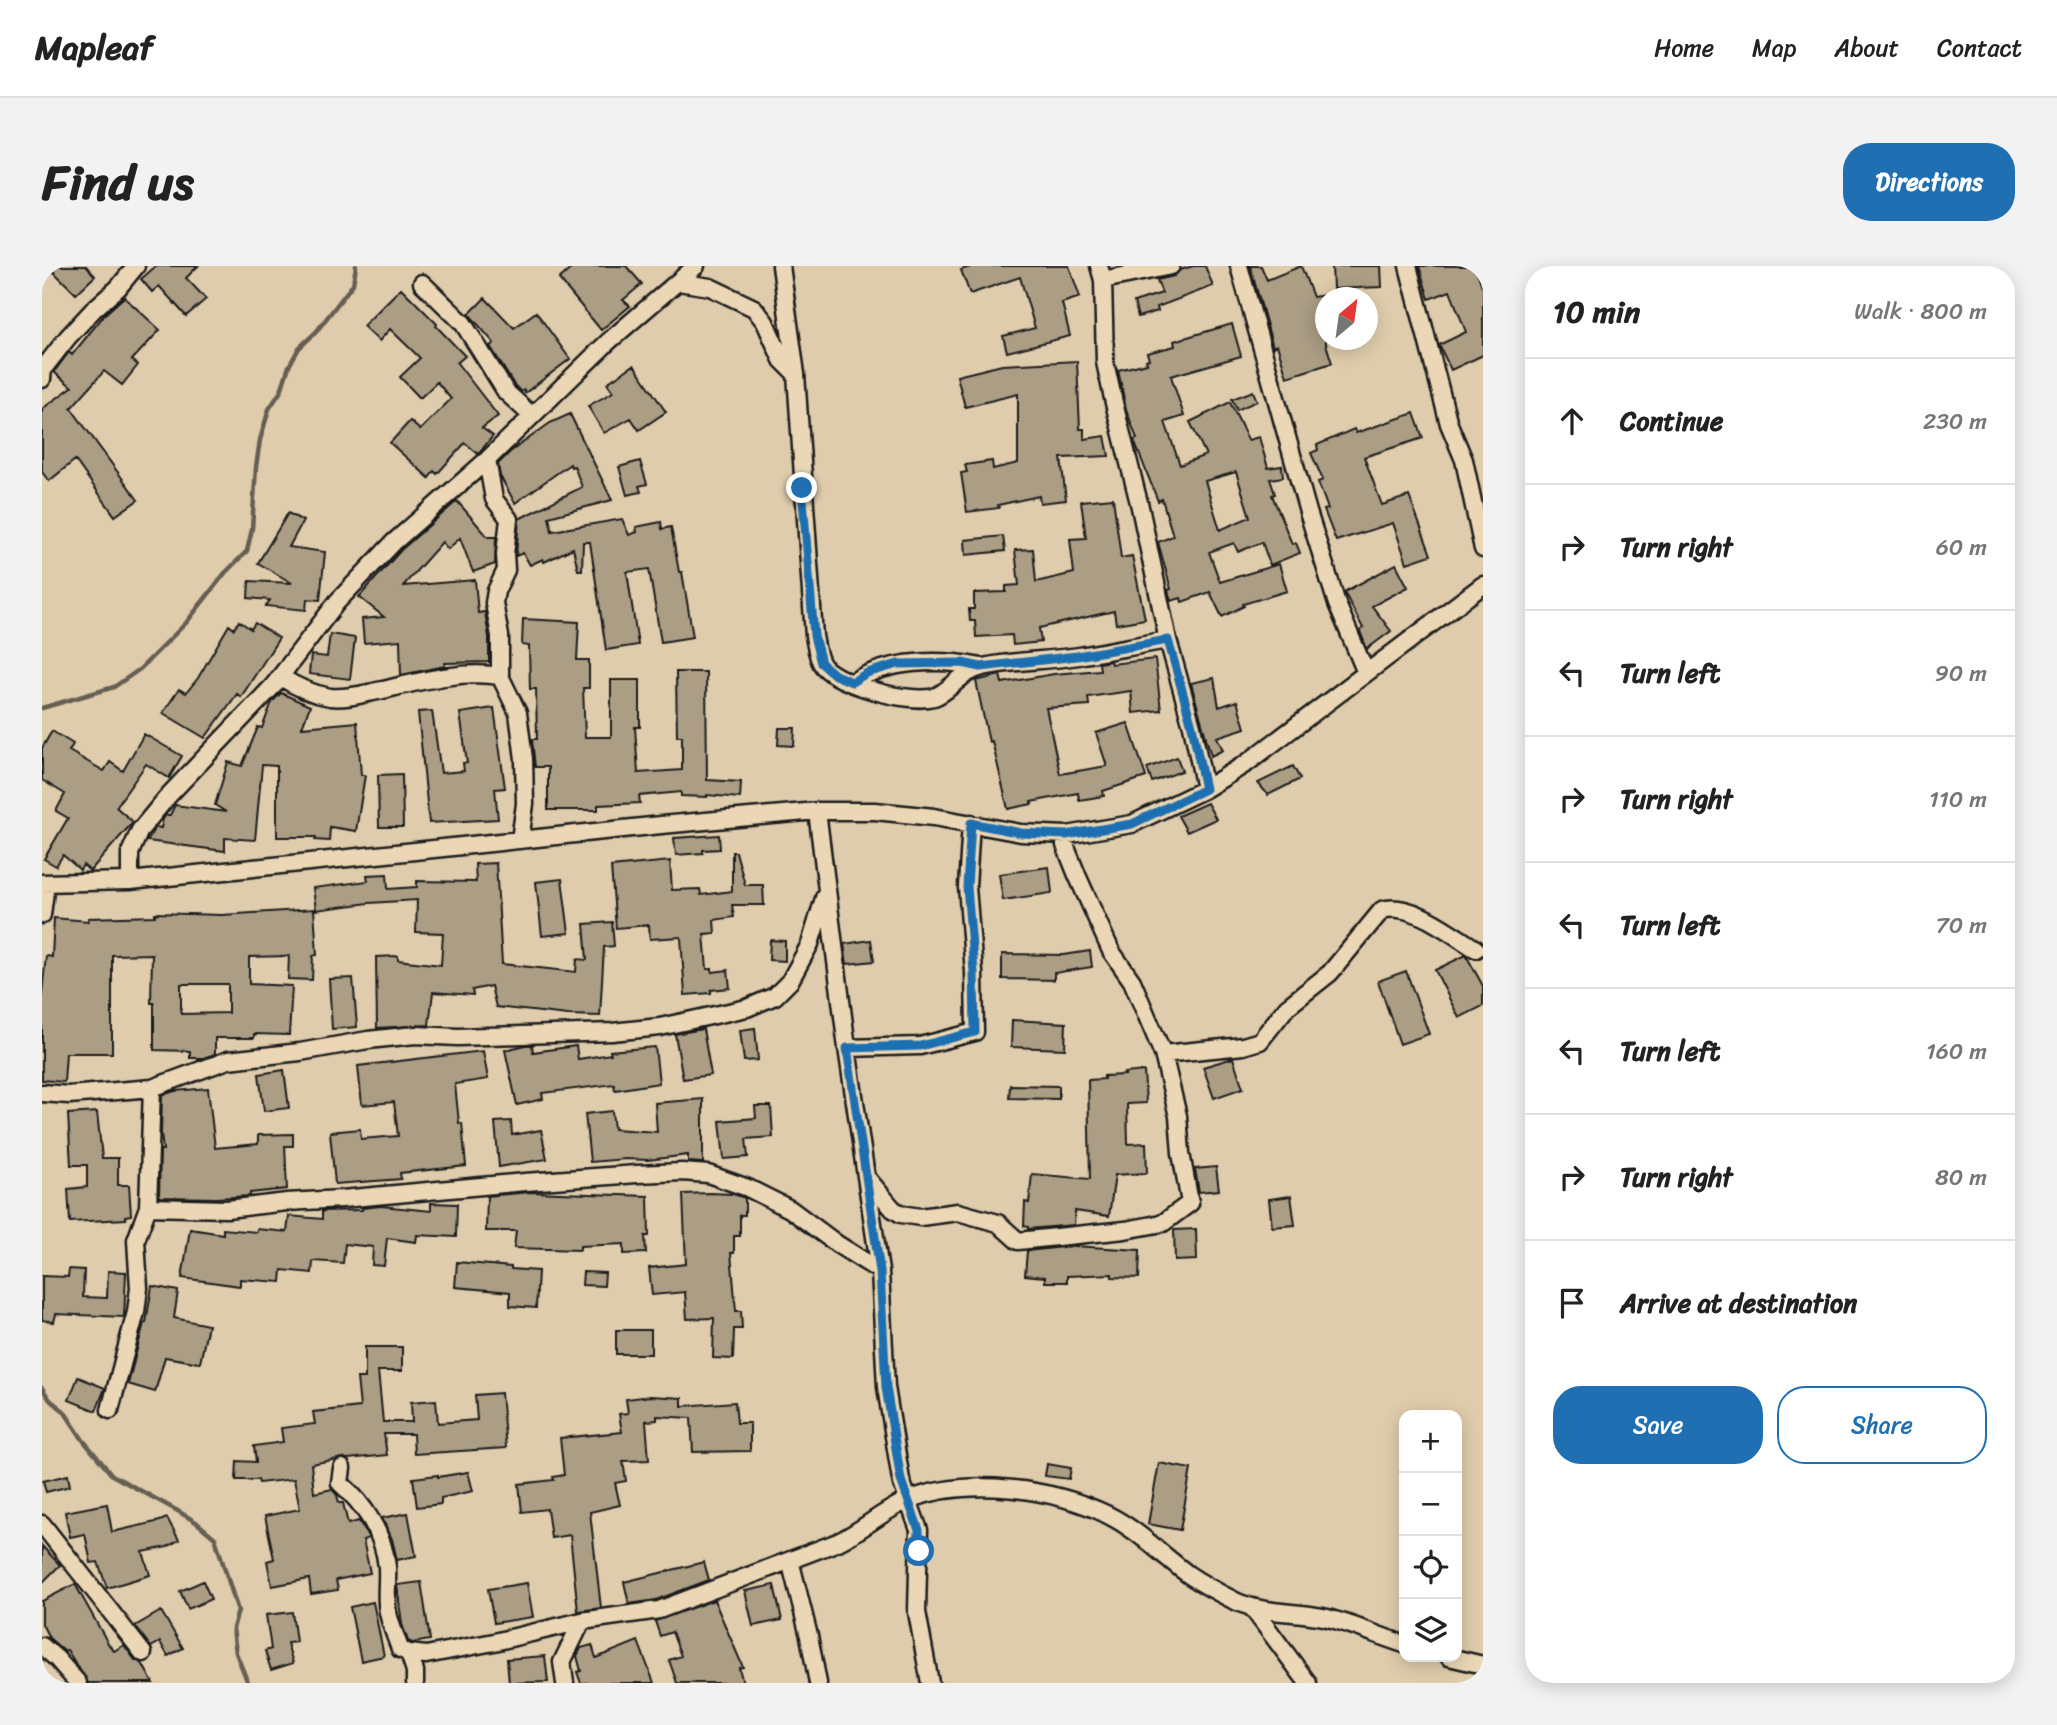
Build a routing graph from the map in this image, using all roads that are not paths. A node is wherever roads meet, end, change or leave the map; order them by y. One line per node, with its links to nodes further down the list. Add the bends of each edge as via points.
1 (136, 266): 10 (street, via 68,337)
2 (696, 266): 8 (street)
3 (781, 266): 11 (street)
4 (1171, 266): 7 (street)
5 (1239, 266): 18 (street, via 1312,525 1337,604)
6 (1408, 266): 14 (street, via 1449,424 1464,460)
7 (1101, 273): 16 (street, via 1105,362)
8 (678, 282): 11 (street, via 710,287 754,308 782,360); 12 (street)
9 (422, 283): 12 (street, via 463,323 506,393)
10 (42, 372)
11 (796, 374): 21 (street, via 814,636 821,663)
12 (531, 415): 13 (street)
13 (487, 460): 19 (street, via 494,499 509,519 506,570 494,603); 20 (street, via 394,542 337,602)
14 (1483, 549)
15 (1483, 584): 18 (street)
16 (1168, 640): 17 (street); 22 (street)
17 (981, 667): 21 (street, via 898,664); 21 (street, via 934,697 893,695)
18 (1366, 673): 22 (street)
19 (500, 676): 20 (street, via 461,675 352,697 313,693); 23 (street, via 518,713)
20 (281, 677): 29 (street, via 140,830 130,853)
21 (852, 682)
22 (1205, 789): 26 (street, via 1132,824)
23 (525, 804): 27 (street); 28 (street)
24 (817, 811): 25 (street, via 875,811); 27 (street); 31 (street)
25 (971, 823): 26 (street, via 1021,833); 34 (street, via 967,887 975,1032 920,1046)
26 (1066, 835): 35 (street, via 1065,845 1077,875 1111,951 1132,981)
27 (539, 838): 28 (street)
28 (520, 840): 29 (street)
29 (130, 881): 30 (street)
30 (44, 883): 32 (street)
31 (827, 890): 34 (street); 36 (street, via 810,944 790,981 775,996 747,1008 612,1032 368,1040 228,1060)
32 (42, 915)
33 (1476, 949): 35 (street, via 1414,912 1391,907 1382,910 1330,973 1287,1007 1260,1041)
34 (847, 1048): 38 (street)
35 (1163, 1054): 38 (street, via 1178,1115 1190,1203 1163,1223 1018,1241 998,1223 958,1212 920,1217 901,1214)
36 (152, 1088): 37 (street); 39 (street)
37 (42, 1093)
38 (867, 1178): 40 (street)
39 (148, 1208): 40 (street, via 227,1209 537,1181 708,1174 790,1209); 41 (street, via 136,1240 136,1312)
40 (880, 1271): 43 (street, via 886,1387 901,1480)
41 (110, 1410)
42 (342, 1468): 51 (street, via 340,1483 376,1526 387,1564 388,1612 400,1649)
43 (909, 1500): 45 (street, via 861,1531); 46 (street, via 965,1487 1048,1494 1108,1515 1205,1585); 58 (street, via 919,1530 917,1612)
44 (42, 1524): 50 (street)
45 (790, 1560): 47 (street, via 659,1609); 57 (street)
46 (1253, 1609): 48 (street, via 1325,1618); 59 (street)
47 (582, 1621): 51 (street, via 494,1643); 56 (street, via 562,1662)
48 (1399, 1642)
49 (42, 1646): 55 (street)
50 (143, 1653)
51 (418, 1654): 54 (street)
52 (1462, 1660): 53 (street)
53 (1483, 1665)
54 (415, 1677)
55 (72, 1680)
56 (565, 1683)
57 (818, 1683)
58 (930, 1683)
59 (1308, 1683)

